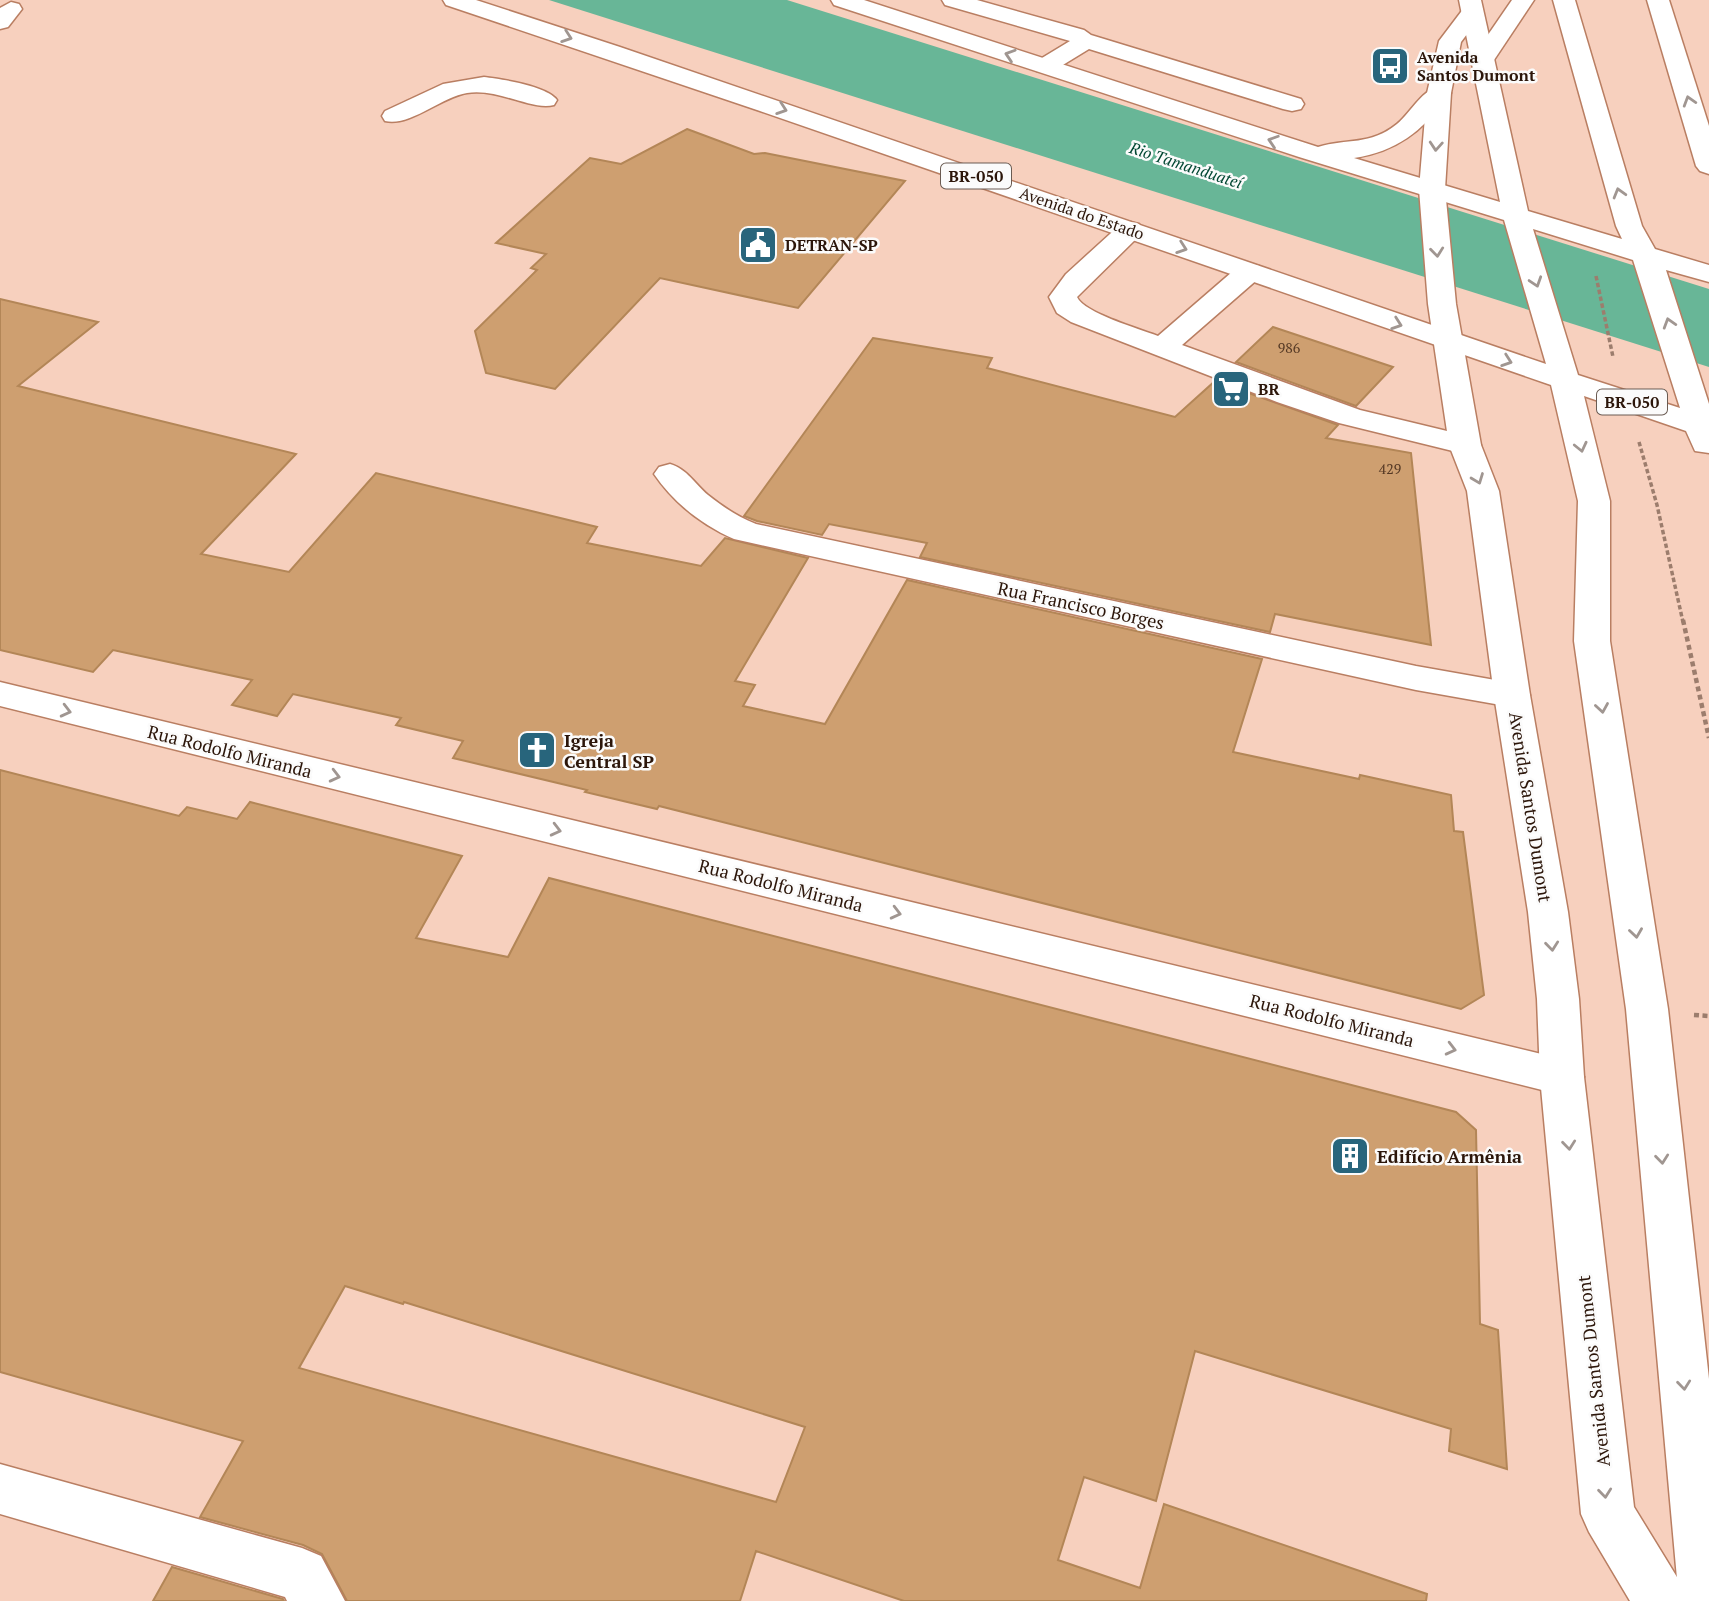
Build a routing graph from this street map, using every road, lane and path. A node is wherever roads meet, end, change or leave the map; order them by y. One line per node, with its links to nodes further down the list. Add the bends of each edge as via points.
1 (454, 0): 19 (main road, Avenida do Estado / BR-050, one-way to 19)
2 (842, 0): 10 (main road, one-way to 2)
3 (953, 0): 8 (main road)
4 (1523, 0): 9 (main road)
5 (1564, 0): 20 (main road, one-way to 5, via 1629,226)
6 (1658, 0): 16 (main road, one-way to 6)
7 (1471, 7): 9 (main road, Avenida Santos Dumont); 11 (main road, Avenida Santos Dumont, via 1450,41)
8 (1083, 40): 10 (main road); 13 (main road)
9 (1482, 61): 18 (main road, Avenida Santos Dumont)
10 (1045, 66): 15 (main road, one-way to 10)
11 (1439, 93): 15 (main road, via 1396,139 1358,150); 17 (main road, Avenida Santos Dumont, one-way to 17)
12 (545, 100): 14 (main road, via 511,88 472,83 440,92)
13 (1292, 104)
14 (394, 116)
15 (1308, 152): 17 (main road)
16 (1709, 166)
17 (1432, 195): 18 (main road); 24 (main road, Avenida Santos Dumont, one-way to 24)
18 (1517, 220): 20 (main road); 26 (main road, Avenida Santos Dumont, one-way to 26)
19 (1129, 230): 21 (main road, Avenida do Estado / BR-050, one-way to 21); 25 (main road, via 1063,297 1067,307 1081,316)
20 (1649, 262): 22 (main road); 28 (main road, one-way to 20)
21 (1249, 272): 24 (main road, Avenida do Estado / BR-050, one-way to 24); 25 (main road)
22 (1709, 274)
23 (1595, 275): 27 (path)
24 (1449, 341): 26 (main road, Avenida do Estado / BR-050, one-way to 26); 29 (main road, Avenida Santos Dumont)
25 (1162, 347): 29 (main road, via 1350,417)
26 (1560, 361): 27 (main road, Avenida do Estado / BR-050); 38 (main road, Avenida Santos Dumont, one-way to 38, via 1594,501 1592,641 1647,1009)
27 (1626, 400): 28 (main road, Avenida do Estado / BR-050); 33 (path, via 1657,505)
28 (1705, 435)
29 (1465, 444): 32 (main road, Avenida Santos Dumont, one-way to 32, via 1483,491)
30 (670, 474): 32 (main road, Rua Francisco Borges, via 688,497 746,531)
31 (0, 694): 34 (main road, Rua Rodolfo Miranda, one-way to 34)
32 (1512, 695): 34 (main road, Avenida Santos Dumont, one-way to 34, via 1548,912)
33 (1709, 738)
34 (1562, 1077): 37 (main road, Avenida Santos Dumont, one-way to 37, via 1608,1514)
35 (0, 1489): 36 (main road, via 302,1575)
36 (317, 1601)
37 (1661, 1601)
38 (1706, 1601)

